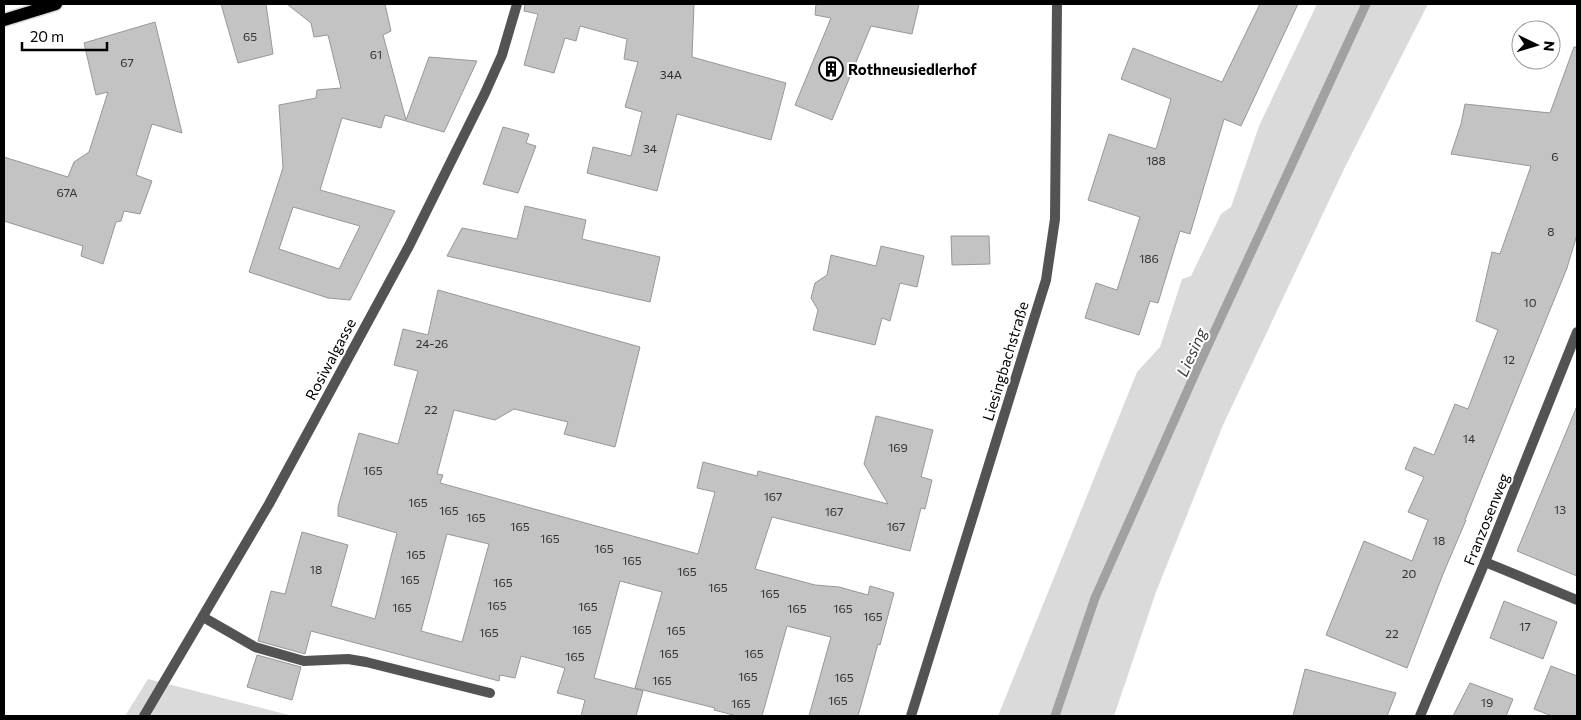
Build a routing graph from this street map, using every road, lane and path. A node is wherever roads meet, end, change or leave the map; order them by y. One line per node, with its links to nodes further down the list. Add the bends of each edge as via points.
1 (56, 4): 4 (main road)
2 (517, 4): 8 (street, Rosiwalgasse, via 502,55 409,246 269,504)
3 (1057, 4): 11 (street, Liesingbachstraße, via 1055,219 1046,280)
4 (4, 20)
5 (1577, 332): 6 (street, Franzosenweg)
6 (1485, 562): 7 (street); 12 (street, Franzosenweg)
7 (1577, 600)
8 (203, 617): 9 (street, via 255,647 304,661 348,659 366,662); 10 (street, Rosiwalgasse)
9 (490, 694)
10 (144, 716)
11 (912, 716)
12 (1420, 716)

